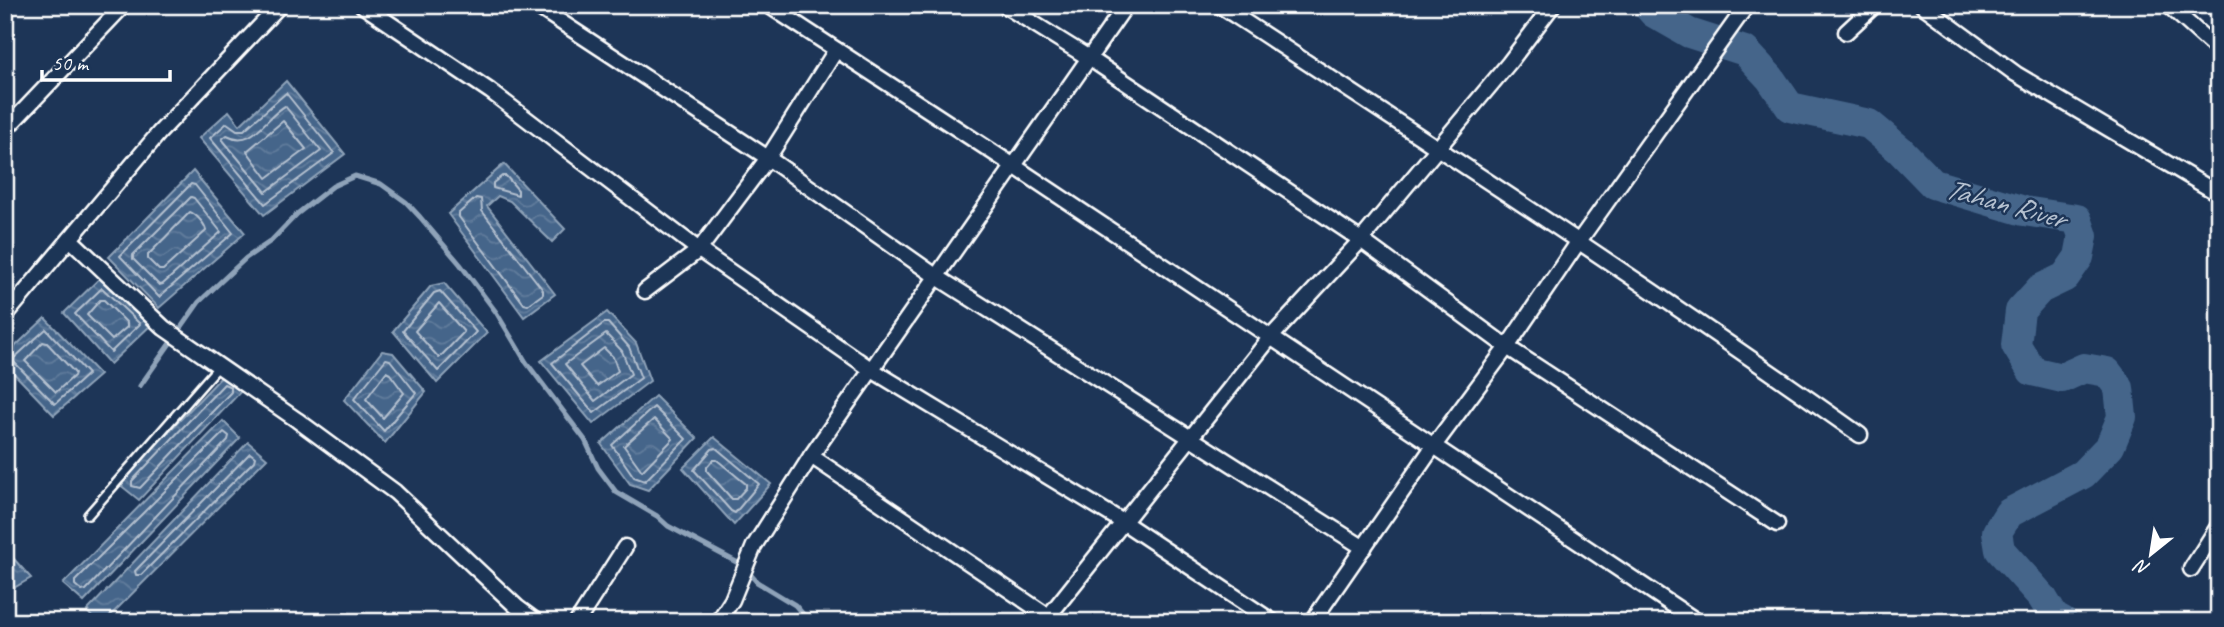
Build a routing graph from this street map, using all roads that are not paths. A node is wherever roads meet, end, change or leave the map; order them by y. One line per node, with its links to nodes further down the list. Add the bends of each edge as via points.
1 (124, 5): 18 (street)
2 (280, 5): 23 (street, via 159,132)
3 (362, 5): 26 (street, via 490,91)
4 (535, 5): 20 (street)
5 (768, 5): 15 (street)
6 (1004, 5): 17 (street)
7 (1126, 5): 17 (street)
8 (1219, 5): 19 (street)
9 (1553, 5): 19 (street)
10 (1747, 5): 25 (street)
11 (1875, 5): 14 (street)
12 (1922, 5): 22 (street, via 2016,74)
13 (2168, 5): 16 (street)
14 (1846, 32)
15 (836, 50): 20 (street); 21 (street)
16 (2219, 51)
17 (1089, 58): 21 (street); 24 (street)
18 (5, 130)
19 (1437, 147): 24 (street); 25 (street)
20 (768, 158): 26 (street); 27 (street)
21 (1014, 166): 27 (street); 30 (street)
22 (2219, 194)
23 (70, 239): 29 (street); 32 (street, via 164,328)
24 (1361, 240): 30 (street); 31 (street)
25 (1579, 241): 31 (street); 34 (street)
26 (699, 250): 28 (street); 33 (street)
27 (936, 277): 33 (street); 35 (street)
28 (645, 291)
29 (5, 316)
30 (1270, 338): 35 (street); 36 (street)
31 (1507, 347): 36 (street); 40 (street)
32 (218, 367): 38 (lane); 46 (street, via 394,492)
33 (872, 370): 37 (street); 39 (street)
34 (1860, 435)
35 (1190, 438): 39 (street); 43 (street)
36 (1433, 447): 43 (street); 51 (street)
37 (811, 456): 45 (street); 48 (street, via 754,546)
38 (88, 515)
39 (1123, 522): 45 (street); 49 (street)
40 (1777, 524)
41 (2219, 526): 44 (street)
42 (625, 547): 47 (street)
43 (1364, 548): 50 (street)
44 (2191, 569)
45 (1050, 620)
46 (537, 622)
47 (576, 622)
48 (718, 622)
49 (1273, 622)
50 (1312, 622)
51 (1698, 622)

